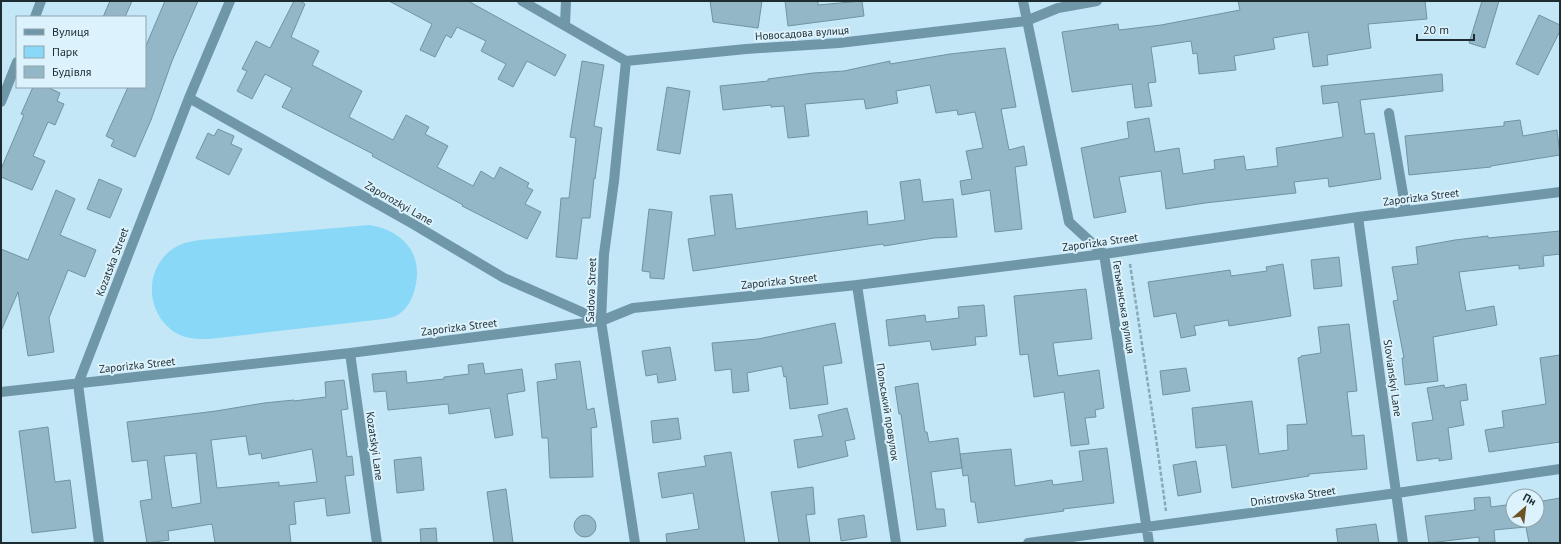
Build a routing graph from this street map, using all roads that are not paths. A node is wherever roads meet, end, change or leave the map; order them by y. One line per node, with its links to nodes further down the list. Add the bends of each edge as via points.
1 (41, 1): 8 (street)
2 (230, 1): 13 (street, Kozatska Street)
3 (522, 1): 10 (street)
4 (566, 1): 10 (street)
5 (1023, 1): 9 (street, Гетьманська вулиця)
6 (1097, 1): 7 (street, Новосадова вулиця)
7 (1057, 5): 9 (street, Новосадова вулиця)
8 (35, 16)
9 (1026, 21): 11 (street, Новосадова вулиця, via 839,43); 19 (street, Гетьманська вулиця, via 1069,222)
10 (565, 24): 11 (street)
11 (626, 61): 21 (street, Sadova Street, via 604,254)
12 (16, 64): 14 (street)
13 (189, 98): 21 (street, Zaporozkyi Lane, via 504,278); 23 (street, Kozatska Street)
14 (1, 102)
15 (1389, 113): 17 (street)
16 (1560, 192): 17 (street, Zaporizka Street)
17 (1406, 211): 18 (street, Zaporizka Street)
18 (1358, 217): 19 (street, Zaporizka Street); 26 (street, Slovianskyi Lane)
19 (1104, 254): 20 (street, Zaporizka Street); 27 (street, Гетьманська вулиця)
20 (857, 285): 21 (street, Zaporizka Street, via 634,308); 31 (street, Польський провулок)
21 (601, 321): 22 (street, Zaporizka Street); 30 (street, Sadova Street)
22 (350, 353): 23 (street, Zaporizka Street); 29 (street, Kozatskyi Lane)
23 (78, 384): 24 (street, Zaporizka Street); 28 (street, Kozatska Street)
24 (1, 392)
25 (1560, 469): 26 (street, Dnistrovska Street)
26 (1397, 493): 27 (street, Dnistrovska Street); 34 (street, Slovianskyi Lane)
27 (1147, 528): 32 (street, Dnistrovska Street); 33 (street, Гетьманська вулиця)
28 (99, 543)
29 (377, 543)
30 (635, 543)
31 (896, 543)
32 (1028, 543)
33 (1149, 543)
34 (1402, 543)

